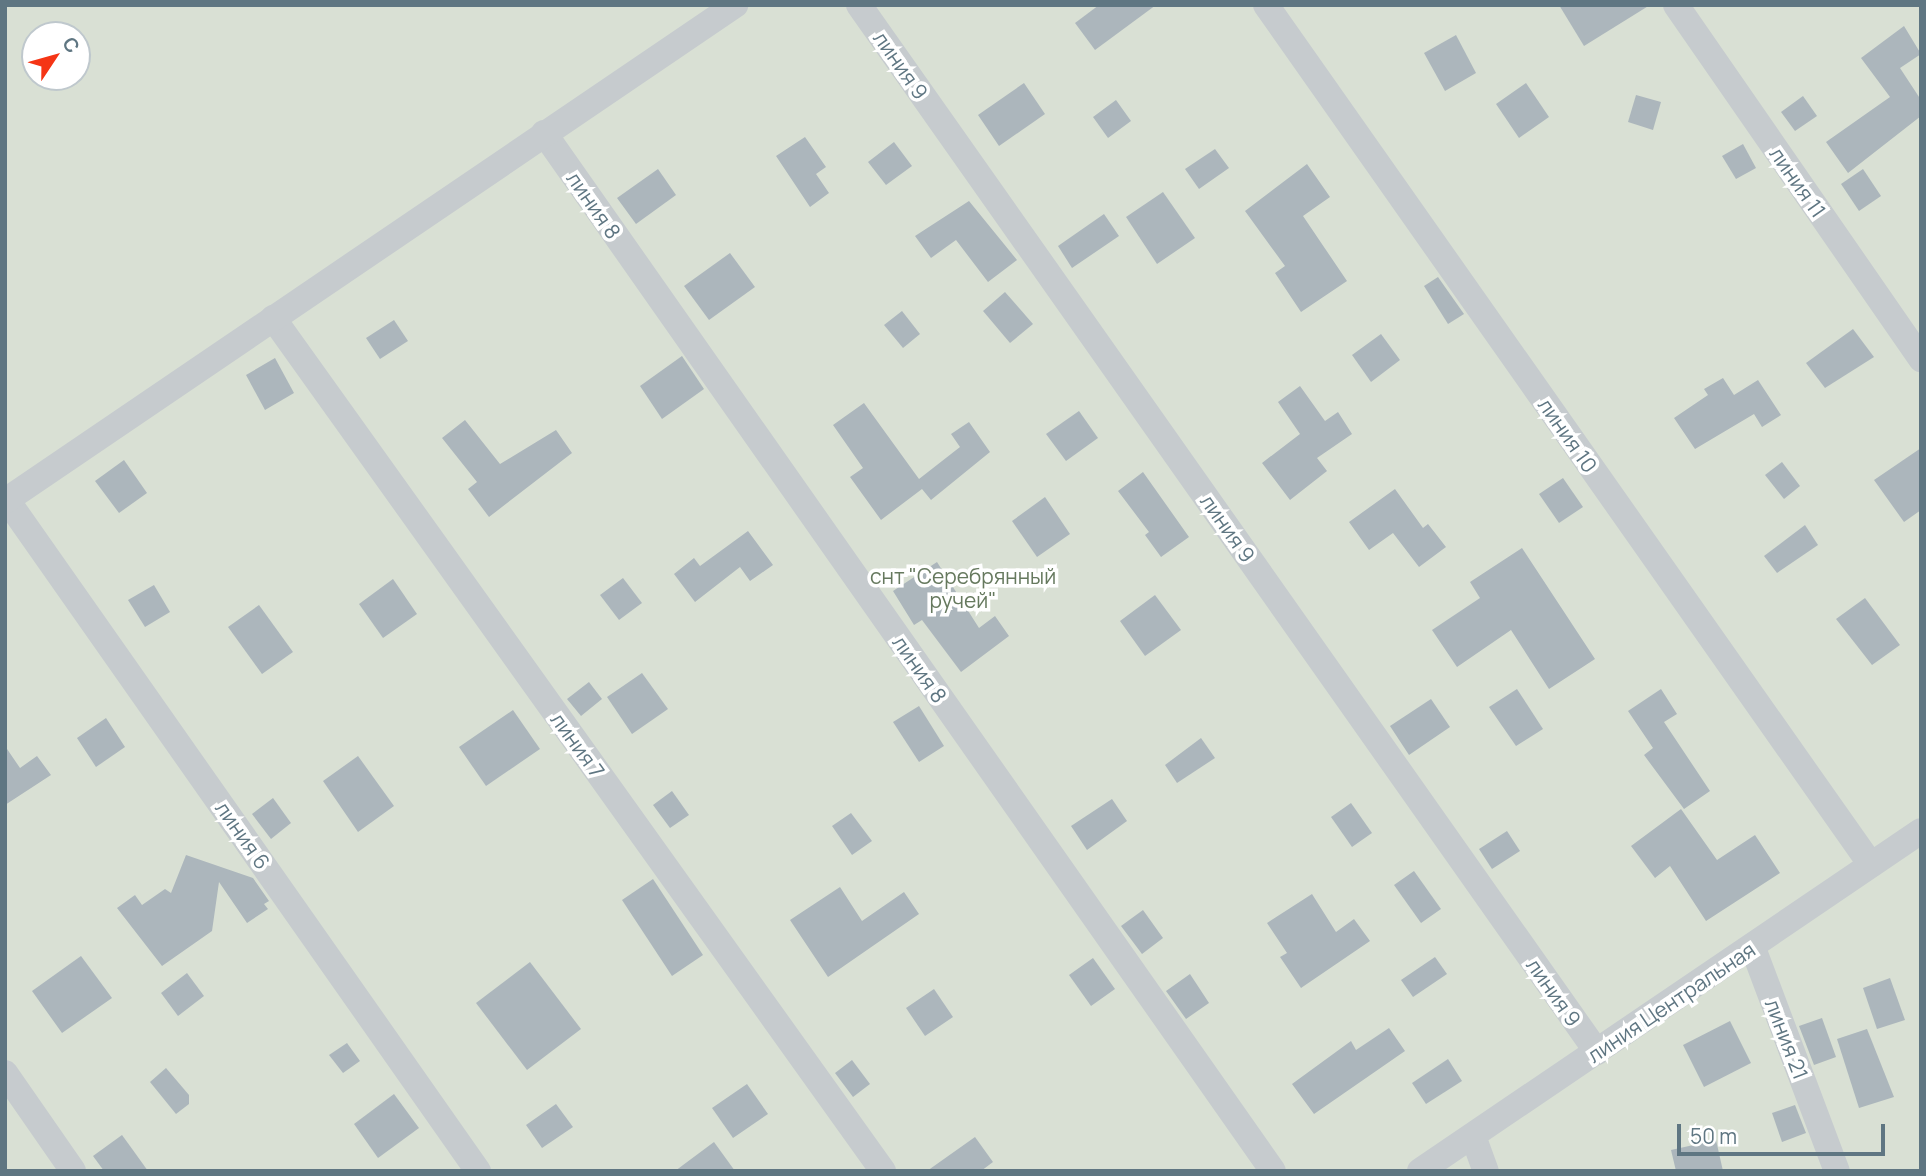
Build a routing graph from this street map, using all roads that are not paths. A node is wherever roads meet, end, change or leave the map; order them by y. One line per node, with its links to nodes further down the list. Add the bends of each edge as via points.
1 (735, 5): 5 (street)
2 (859, 5): 12 (street, линия 9)
3 (1266, 5): 10 (street, линия 10)
4 (1676, 5): 7 (street, линия 11)
5 (544, 133): 6 (street); 18 (street, линия 8)
6 (273, 318): 8 (street); 17 (street, линия 7)
7 (1921, 359)
8 (6, 500): 16 (street, линия 6)
9 (1921, 831): 10 (street, линия Центральная)
10 (1871, 865): 11 (street, линия Центральная)
11 (1753, 948): 12 (street, линия Центральная); 21 (street, линия 21)
12 (1597, 1052): 14 (street, линия Центральная)
13 (5, 1073): 15 (street)
14 (1473, 1136): 19 (street, линия Центральная); 20 (street)
15 (74, 1171)
16 (478, 1171)
17 (883, 1171)
18 (1273, 1171)
19 (1420, 1171)
20 (1486, 1171)
21 (1837, 1171)

